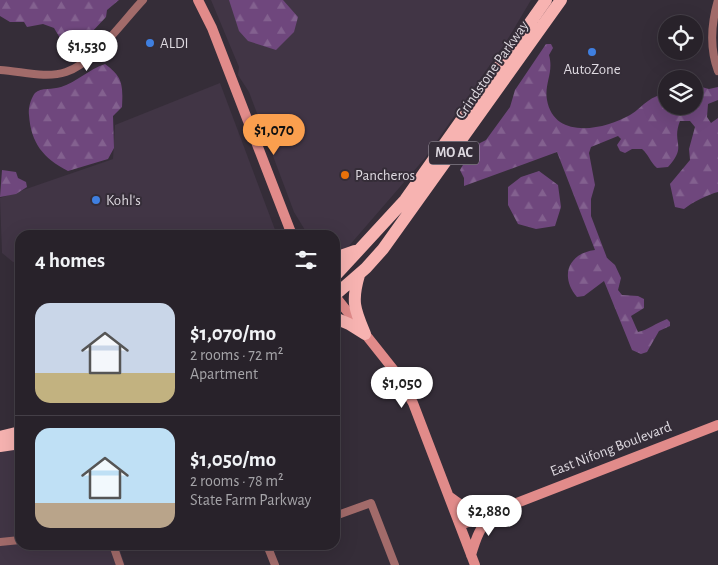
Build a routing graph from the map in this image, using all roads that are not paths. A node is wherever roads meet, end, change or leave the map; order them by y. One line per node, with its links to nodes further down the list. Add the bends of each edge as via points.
1 (143, 0): 6 (street, via 91,56 66,72 42,74)
2 (198, 0): 8 (street, via 212,28)
3 (546, 0): 9 (main road, Grindstone Parkway / MO AC, via 405,200)
4 (561, 0): 12 (main road, Grindstone Parkway / MO AC, via 414,208)
5 (717, 0): 7 (street, via 711,39)
6 (0, 70)
7 (718, 71)
8 (290, 230)
9 (364, 247): 10 (main road); 11 (main road, Grindstone Parkway / MO AC)
10 (340, 257)
11 (340, 271)
12 (359, 275): 13 (main road, Grindstone Parkway / MO AC); 16 (main road, via 354,308)
13 (340, 292)
14 (340, 302): 16 (street)
15 (340, 320): 16 (main road)
16 (365, 334): 22 (street, via 393,369 413,403)
17 (718, 425): 23 (street, East Nifong Boulevard)
18 (15, 433): 19 (main road)
19 (0, 437)
20 (15, 444): 21 (main road)
21 (0, 446)
22 (449, 496): 23 (street, via 476,513); 25 (street)
23 (495, 512): 25 (street, East Nifong Boulevard); 30 (street, via 478,532)
24 (340, 514): 33 (street, via 372,503)
25 (460, 525): 30 (street)
26 (15, 540): 27 (street)
27 (0, 542)
28 (115, 550): 31 (street)
29 (269, 550): 32 (street)
30 (471, 554): 34 (street)
31 (120, 565)
32 (275, 565)
33 (395, 565)
34 (475, 565)

